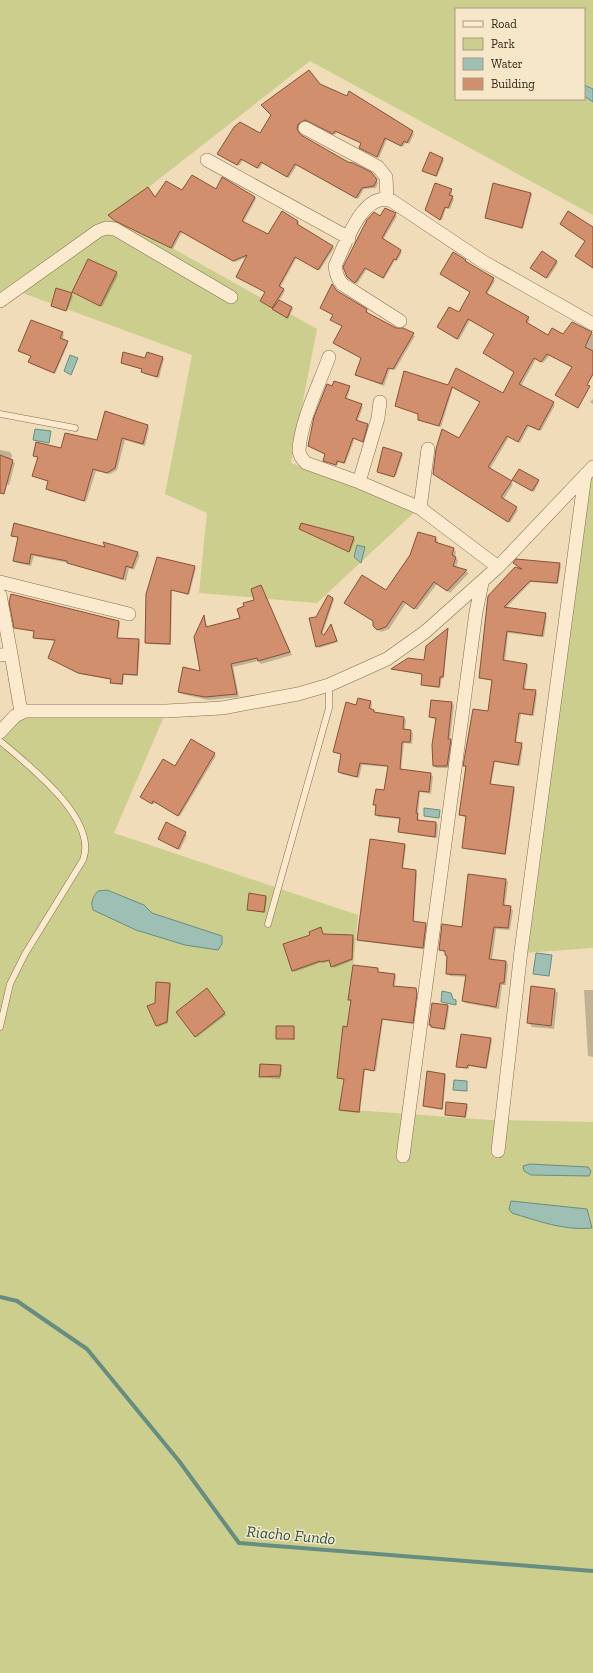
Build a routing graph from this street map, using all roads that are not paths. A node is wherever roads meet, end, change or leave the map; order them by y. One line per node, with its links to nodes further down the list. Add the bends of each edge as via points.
1 (305, 128): 3 (street, via 378,167 387,181)
2 (207, 160): 4 (street)
3 (386, 199): 4 (street, via 377,200 363,210); 8 (street, via 508,277)
4 (349, 238): 7 (street, via 335,266 337,278 342,284)
5 (231, 297): 6 (street, via 115,229 106,228 98,231)
6 (0, 301)
7 (400, 321)
8 (593, 324)
9 (329, 357): 15 (street, via 306,422 300,455 306,463)
10 (380, 402): 15 (street, via 378,418)
11 (0, 414): 12 (lane)
12 (75, 428)
13 (428, 449): 16 (street)
14 (589, 471): 17 (street); 29 (street, via 521,951)
15 (359, 482): 16 (street)
16 (420, 508): 17 (street)
17 (498, 567): 19 (street)
18 (0, 582): 21 (street)
19 (482, 583): 23 (street, via 425,632 387,660); 30 (street)
20 (0, 595): 22 (street)
21 (129, 614)
22 (5, 654): 24 (street)
23 (329, 686): 24 (street, via 222,708); 27 (lane, via 329,708)
24 (21, 712): 25 (street)
25 (0, 732)
26 (0, 741): 28 (lane, via 43,779 71,809 86,848 83,860 25,954 10,984)
27 (268, 924)
28 (0, 1027)
29 (498, 1151)
30 (403, 1156)

